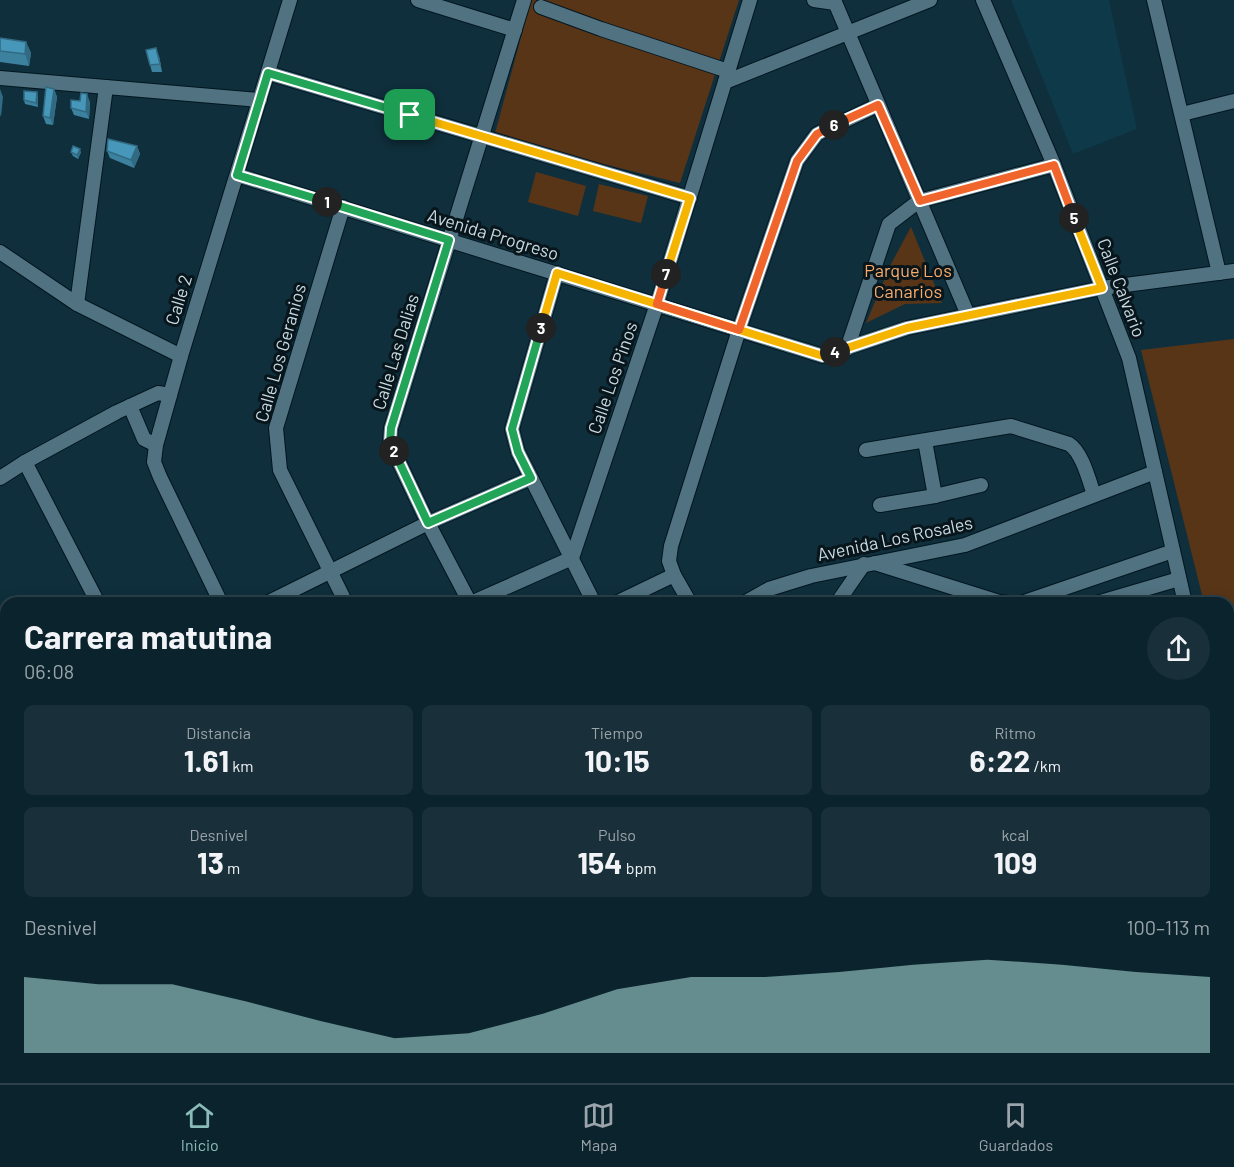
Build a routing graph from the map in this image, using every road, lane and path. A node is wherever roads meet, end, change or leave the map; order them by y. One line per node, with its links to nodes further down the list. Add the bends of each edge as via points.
1 (290, 0): 13 (street, Calle 2)
2 (418, 0): 11 (street)
3 (524, 0): 11 (street, Calle Las Dalias)
4 (750, 0): 14 (street, Calle Los Pinos)
5 (814, 0): 9 (street)
6 (930, 0): 12 (street)
7 (983, 0): 22 (street, Calle Calvario)
8 (1154, 0): 20 (street)
9 (834, 2): 12 (street)
10 (541, 7): 14 (street)
11 (514, 30): 21 (street, Calle Las Dalias)
12 (848, 33): 14 (street); 19 (street)
13 (268, 73): 17 (street, Calle 2); 21 (street)
14 (727, 77): 24 (street, Calle Los Pinos)
15 (0, 78): 16 (street)
16 (106, 87): 17 (street); 33 (street)
17 (260, 100): 23 (street, Calle 2)
18 (1234, 101): 20 (street)
19 (878, 105): 25 (street); 36 (street, via 817,134 797,161)
20 (1182, 114): 31 (street)
21 (482, 136): 24 (street); 27 (street, Calle Las Dalias)
22 (1054, 165): 25 (street); 32 (street, Calle Calvario)
23 (237, 175): 26 (street, Avenida Progreso); 38 (street, Calle 2)
24 (690, 198): 34 (street, Calle Los Pinos)
25 (920, 201): 35 (street); 37 (street, via 889,224)
26 (343, 207): 27 (street, Avenida Progreso); 56 (street, Calle Los Geranios, via 276,428 280,470)
27 (449, 240): 30 (street, Avenida Progreso); 52 (street, Calle Las Dalias, via 391,428 390,443)
28 (0, 252): 33 (street)
29 (1234, 271): 31 (street, Avenida Progreso)
30 (557, 273): 34 (street, Avenida Progreso); 47 (street, via 512,429)
31 (1219, 273): 32 (street, Avenida Progreso)
32 (1102, 288): 35 (street, Avenida Progreso); 45 (street, Calle Calvario, via 1129,358)
33 (77, 304): 38 (street)
34 (657, 304): 36 (street, Avenida Progreso); 54 (street, Calle Los Pinos)
35 (968, 315): 37 (street, Avenida Progreso, via 907,328)
36 (739, 330): 37 (street, Avenida Progreso, via 823,356); 57 (street, via 670,546 669,561)
37 (846, 349)
38 (181, 356): 39 (street, Calle 2)
39 (170, 395): 40 (street, via 158,393); 42 (street, Calle 2)
40 (130, 406): 42 (street, via 144,439); 44 (street)
41 (925, 441): 43 (street); 49 (street, via 1011,426 1069,444 1079,455); 50 (street)
42 (156, 445): 60 (street, Calle 2, via 154,462 159,477)
43 (866, 450)
44 (25, 462): 46 (street); 59 (street)
45 (1155, 472): 49 (street, Avenida Los Rosales); 53 (street, Calle Calvario)
46 (0, 478)
47 (531, 478): 52 (street); 54 (street)
48 (981, 485): 50 (street)
49 (1094, 495): 55 (street, Avenida Los Rosales, via 965,545)
50 (935, 496): 51 (street)
51 (880, 505)
52 (428, 523): 56 (street); 63 (street, Calle Las Dalias)
53 (1173, 551): 58 (street, Calle Calvario); 71 (street)
54 (572, 558): 64 (street); 65 (street)
55 (869, 563): 68 (street, Avenida Los Rosales, via 811,576); 69 (street); 70 (street)
56 (331, 572): 61 (street); 62 (street, Calle Los Geranios)
57 (674, 575): 66 (street); 67 (street)
58 (1179, 579): 72 (street); 73 (street, Calle Calvario)
59 (95, 597)
60 (218, 597)
61 (279, 597)
62 (343, 597)
63 (467, 597)
64 (484, 597)
65 (591, 597)
66 (628, 597)
67 (687, 597)
68 (755, 597)
69 (842, 597)
70 (982, 597)
71 (1039, 597)
72 (1118, 597)
73 (1184, 597)

